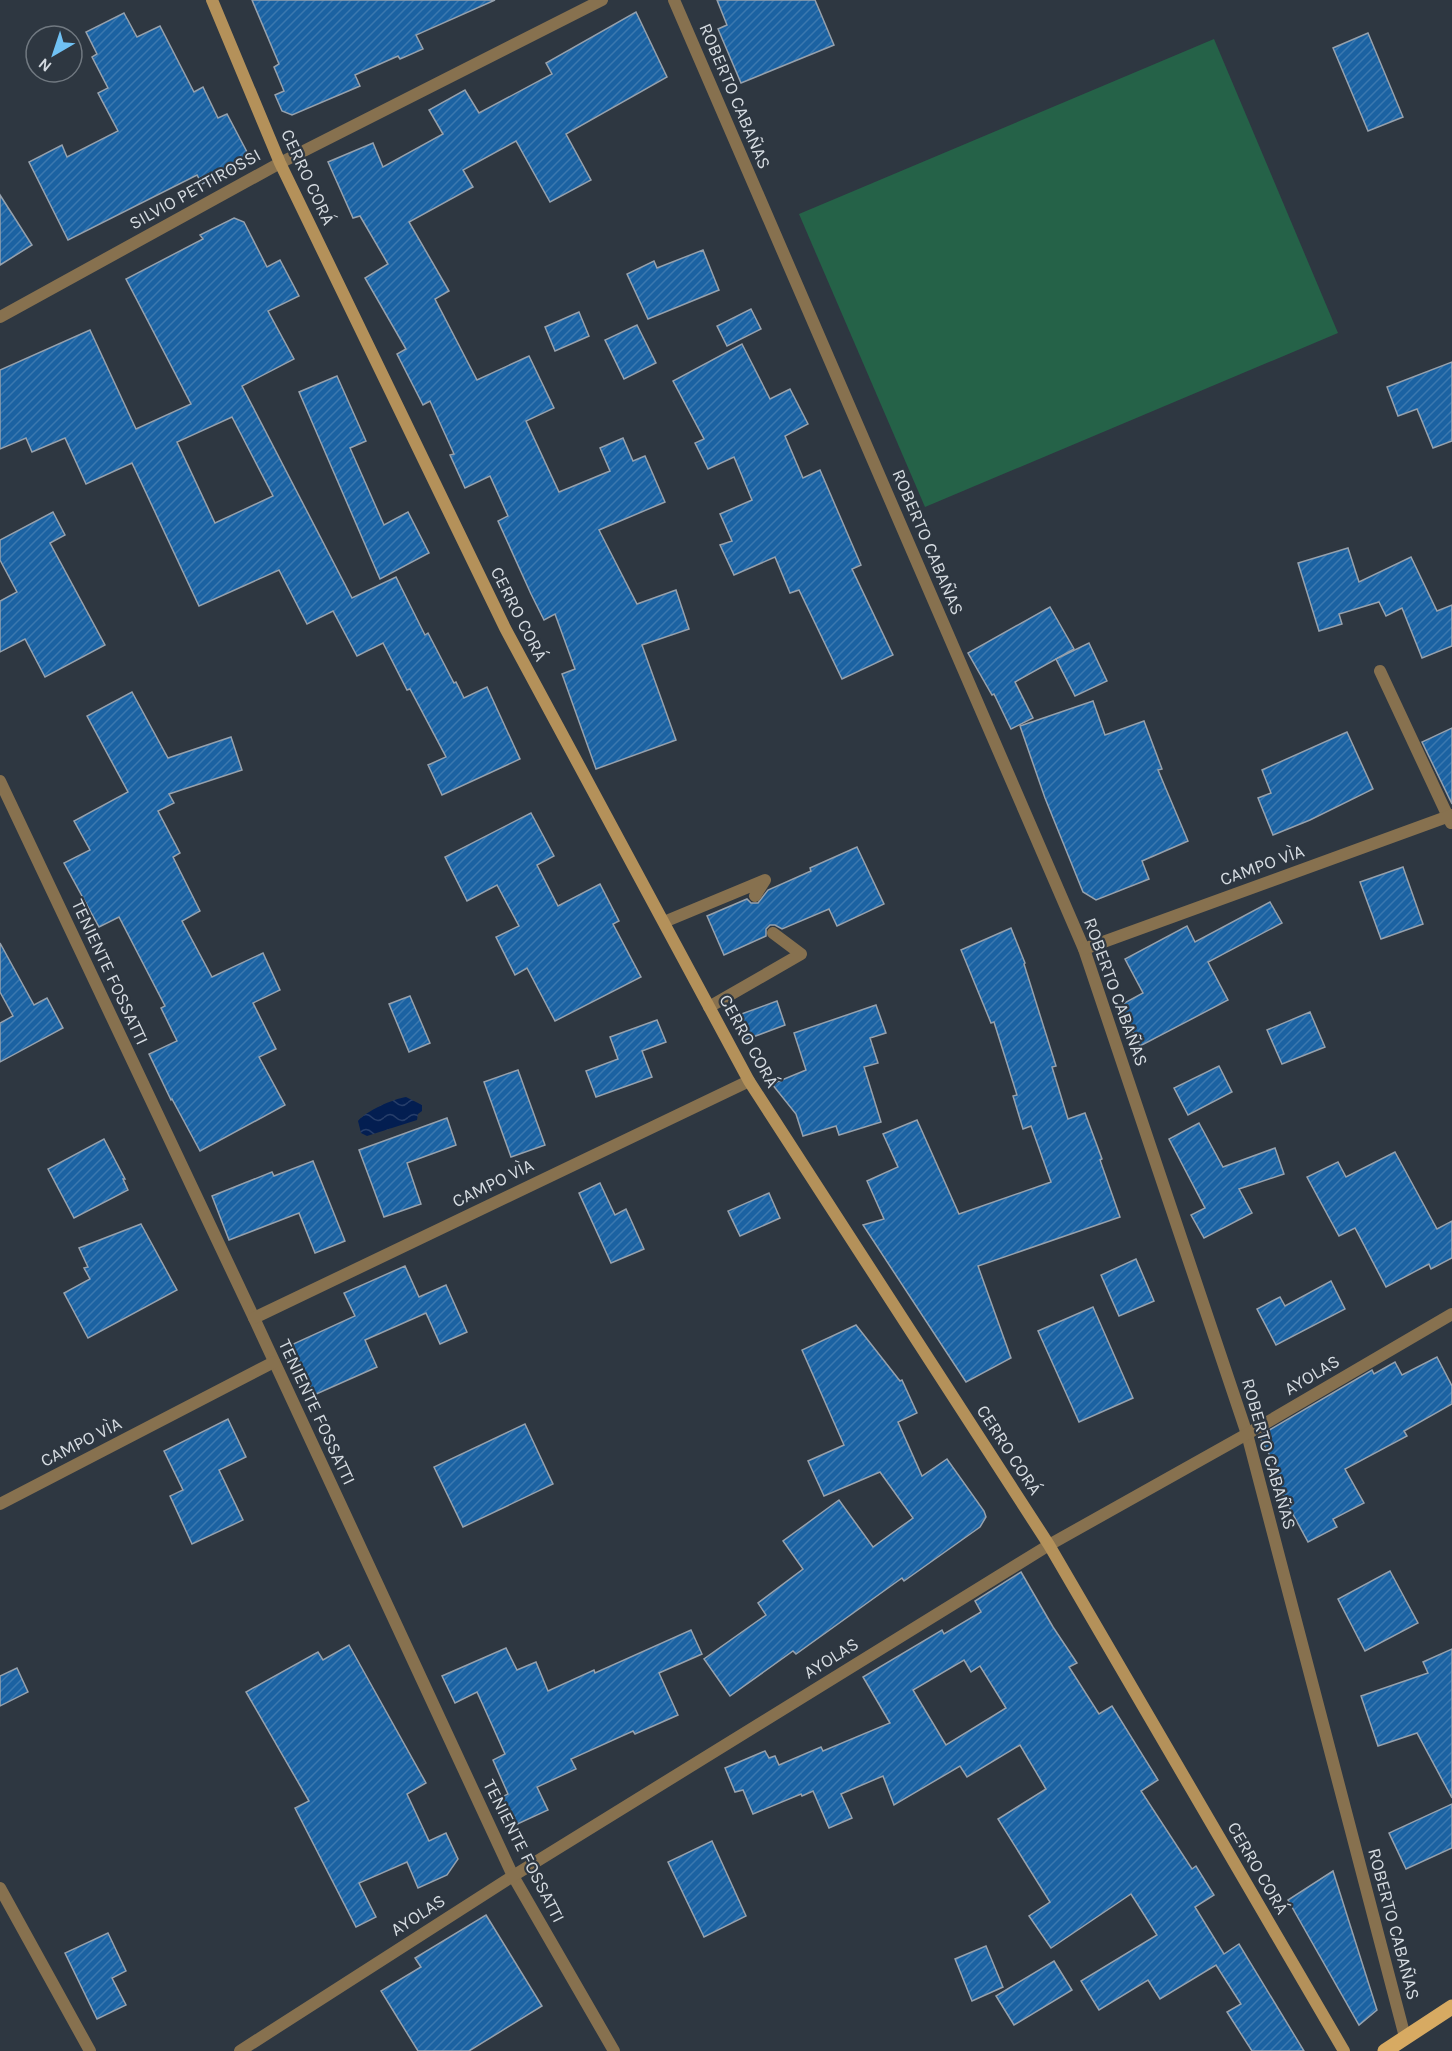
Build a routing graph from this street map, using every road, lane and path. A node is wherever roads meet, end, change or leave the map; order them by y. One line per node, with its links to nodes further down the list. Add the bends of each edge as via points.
1 (212, 0): 4 (street, CERRO CORÁ)
2 (602, 0): 4 (street, SILVIO PETTIROSSI)
3 (674, 0): 12 (street, ROBERTO CABAÑAS)
4 (280, 163): 5 (street, SILVIO PETTIROSSI); 10 (street, CERRO CORÁ, via 505,628)
5 (0, 317)
6 (1380, 671): 8 (street)
7 (0, 781): 16 (street, TENIENTE FOSSATTI)
8 (1451, 819): 12 (street, CAMPO VÌA)
9 (755, 896): 10 (street, via 765,880)
10 (664, 922): 13 (street, CERRO CORÁ)
11 (773, 933): 13 (street, via 801,954)
12 (1084, 949): 18 (street, ROBERTO CABAÑAS)
13 (709, 1007): 14 (street, CERRO CORÁ)
14 (749, 1080): 16 (street, CAMPO VÌA); 20 (street, CERRO CORÁ)
15 (1452, 1314): 18 (street, AYOLAS)
16 (254, 1317): 17 (street, TENIENTE FOSSATTI)
17 (274, 1362): 19 (street, CAMPO VÌA); 21 (street, TENIENTE FOSSATTI)
18 (1247, 1434): 20 (street, AYOLAS); 24 (street, ROBERTO CABAÑAS)
19 (0, 1504)
20 (1049, 1545): 21 (street, AYOLAS); 28 (street, CERRO CORÁ)
21 (513, 1876): 26 (street, AYOLAS); 27 (street, TENIENTE FOSSATTI)
22 (0, 1888): 25 (street)
23 (1452, 2007): 24 (main road)
24 (1405, 2037): 29 (main road)
25 (90, 2051)
26 (240, 2051)
27 (614, 2051)
28 (1344, 2051)
29 (1385, 2051)

